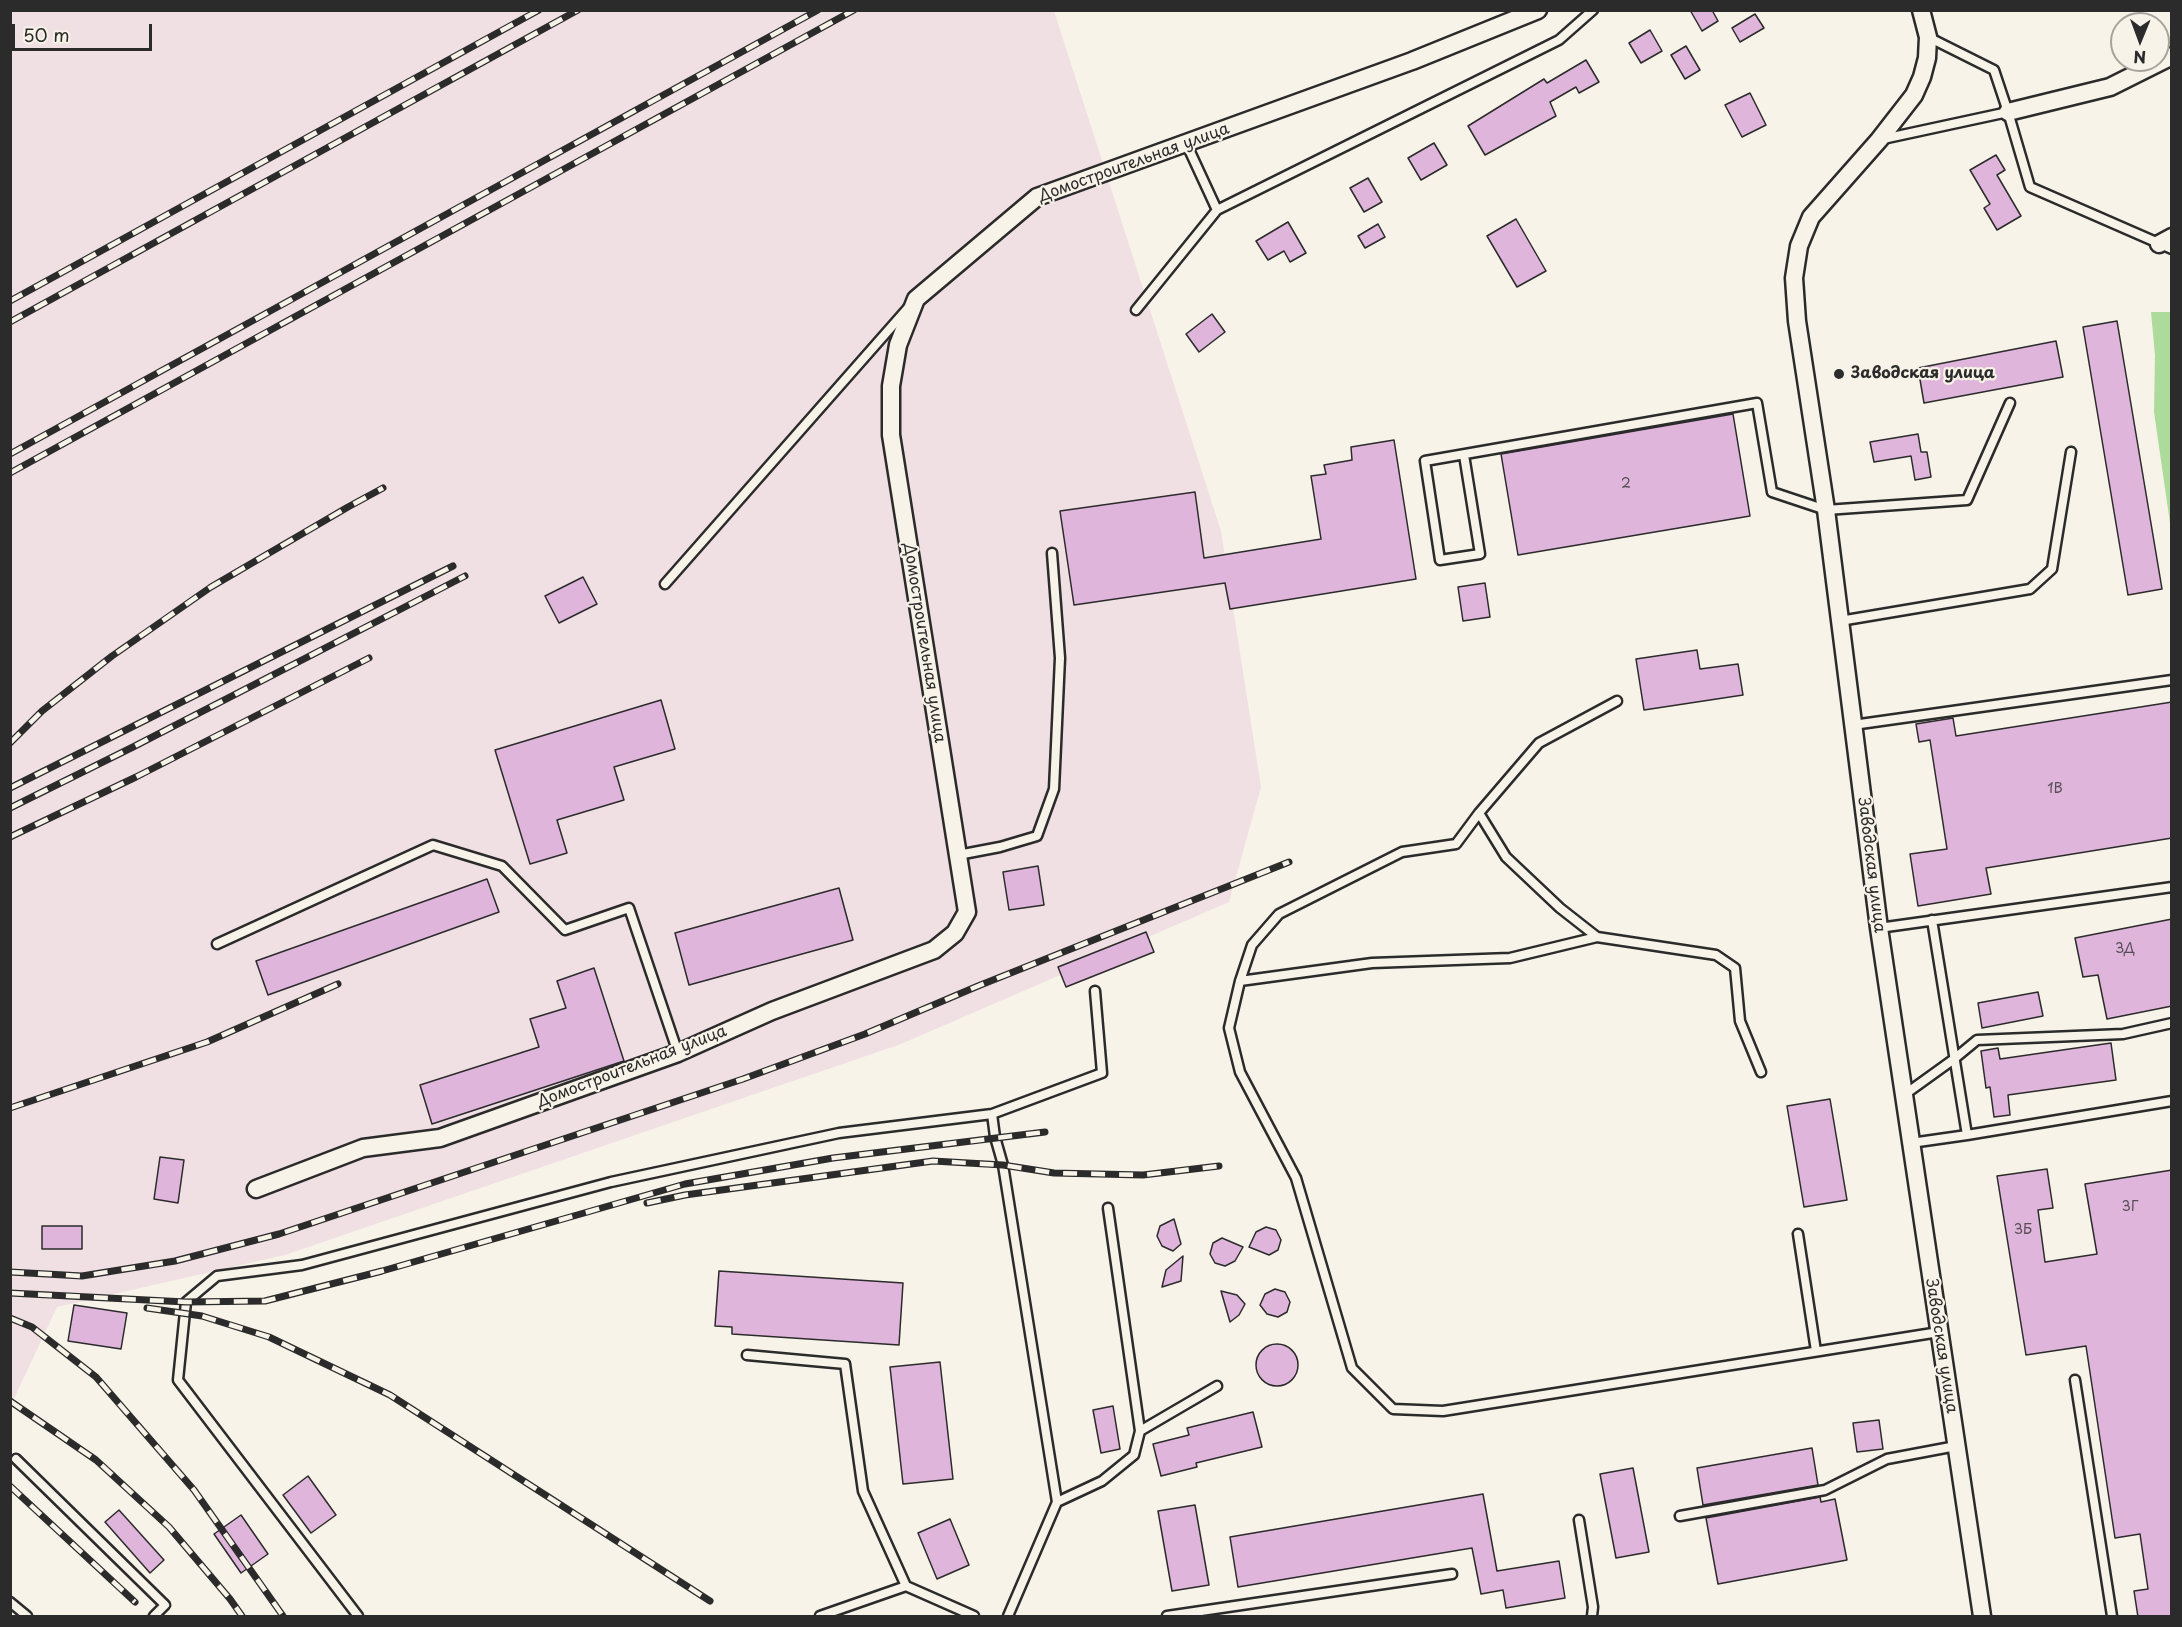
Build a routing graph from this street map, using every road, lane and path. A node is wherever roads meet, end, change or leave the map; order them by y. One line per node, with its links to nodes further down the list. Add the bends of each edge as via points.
1 (1538, 10): 8 (street, Домостроительная улица, via 1412,61)
2 (1593, 10): 9 (lane, via 1559,40)
3 (1921, 10): 4 (street, Заводская улица)
4 (1928, 37): 6 (lane, via 1994,70); 7 (street, Заводская улица, via 1927,58 1914,95)
5 (2172, 56): 6 (street, via 2110,87)
6 (2008, 112): 7 (lane); 10 (lane, via 2030,187)
7 (1879, 140): 16 (street, Заводская улица, via 1812,217 1799,246 1794,278)
8 (1186, 143): 9 (lane); 11 (street, Домостроительная улица, via 1037,197)
9 (1217, 210): 12 (lane)
10 (2168, 244)
11 (916, 299): 18 (lane); 24 (street, Домостроительная улица, via 898,345 891,386 891,435)
12 (1136, 310)
13 (2010, 403): 16 (lane, via 1967,500)
14 (2071, 452): 19 (lane, via 2052,569 2030,589)
15 (1464, 455): 15 (lane, via 1425,461 1440,560 1480,554); 16 (lane, via 1756,403 1772,492)
16 (1826, 510): 19 (street, Заводская улица)
17 (1052, 553): 24 (lane, via 1060,658 1054,789 1037,836)
18 (665, 584)
19 (1840, 621): 22 (street, Заводская улица)
20 (2172, 680): 22 (lane)
21 (1617, 701): 23 (lane, via 1539,743)
22 (1853, 725): 27 (street, Заводская улица)
23 (1479, 813): 28 (lane, via 1506,857); 30 (lane, via 1456,844 1402,852 1280,914 1252,945)
24 (958, 855): 33 (street, Домостроительная улица, via 967,912 955,933 934,950 772,1011)
25 (2172, 887): 26 (lane)
26 (1932, 920): 27 (lane); 34 (lane)
27 (1879, 928): 36 (street, Заводская улица)
28 (1597, 937): 30 (lane, via 1510,958 1372,963); 35 (lane, via 1716,955 1735,968 1740,1021)
29 (217, 944): 33 (lane, via 433,845 502,866 565,930 629,908)
30 (1240, 981): 45 (lane, via 1229,1028 1240,1072 1296,1178 1352,1368 1393,1409 1443,1411)
31 (1095, 992): 38 (lane, via 1102,1073)
32 (2172, 1023): 34 (lane, via 2123,1034 1977,1040)
33 (678, 1053): 41 (street, Домостроительная улица, via 440,1138 363,1148)
34 (1954, 1059): 36 (lane); 39 (lane)
35 (1761, 1072)
36 (1904, 1095): 40 (street, Заводская улица)
37 (2172, 1101): 39 (lane)
38 (992, 1114): 52 (lane); 61 (lane, via 839,1133 611,1182 302,1264 217,1276 186,1302 178,1380)
39 (1967, 1135): 40 (lane)
40 (1911, 1143): 44 (street, Заводская улица)
41 (256, 1189)
42 (1108, 1208): 49 (lane)
43 (1798, 1234): 45 (lane)
44 (1939, 1332): 45 (lane); 50 (street, Заводская улица)
45 (1816, 1351)
46 (747, 1355): 56 (lane, via 845,1364 863,1491)
47 (2075, 1380): 67 (lane)
48 (1217, 1386): 49 (lane)
49 (1140, 1431): 52 (lane, via 1134,1455 1102,1481)
50 (1956, 1446): 53 (lane, via 1887,1458 1825,1490); 58 (street, Заводская улица)
51 (16, 1459): 60 (lane, via 165,1605)
52 (1058, 1502): 64 (lane)
53 (1680, 1515)
54 (1580, 1520): 66 (lane)
55 (1452, 1574): 65 (lane)
56 (906, 1586): 62 (lane); 63 (lane)
57 (10, 1602): 59 (lane)
58 (1980, 1616)
59 (27, 1617)
60 (154, 1617)
61 (358, 1617)
62 (820, 1617)
63 (974, 1617)
64 (1008, 1617)
65 (1167, 1617)
66 (1592, 1617)
67 (2112, 1617)

